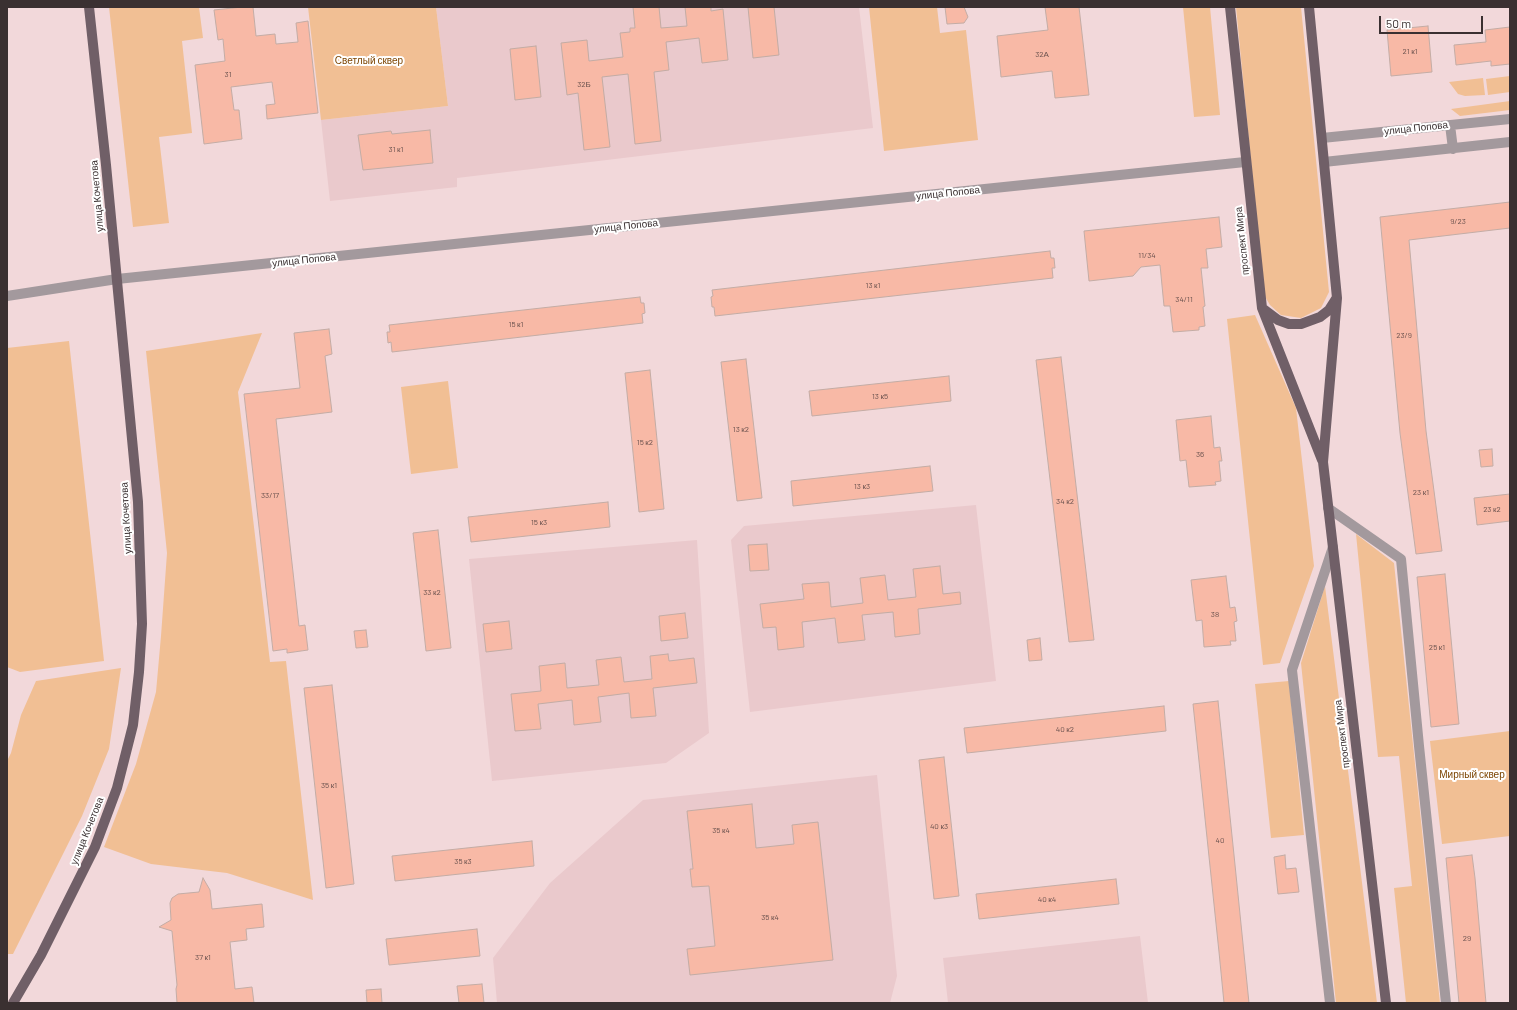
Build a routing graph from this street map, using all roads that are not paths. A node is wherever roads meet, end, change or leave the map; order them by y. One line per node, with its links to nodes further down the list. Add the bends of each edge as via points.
1 (89, 7): 11 (main road, улица Кочетова)
2 (1230, 7): 9 (main road, проспект Мира)
3 (1309, 7): 6 (main road, проспект Мира)
4 (1510, 119): 5 (street, улица Попова)
5 (1450, 125): 6 (street, улица Попова); 8 (street)
6 (1322, 138): 10 (main road, проспект Мира)
7 (1510, 142): 8 (street)
8 (1453, 148): 10 (street)
9 (1246, 162): 11 (street, улица Попова); 14 (main road, проспект Мира)
10 (1324, 162): 13 (main road, проспект Мира)
11 (117, 279): 12 (street, улица Попова); 18 (main road, улица Кочетова, via 138,502 142,624 132,725 117,788 95,848)
12 (7, 296)
13 (1336, 298): 14 (main road, via 1329,310 1320,317 1301,324 1289,324 1278,320); 15 (main road, проспект Мира)
14 (1262, 308): 15 (main road, проспект Мира)
15 (1323, 462): 16 (main road, проспект Мира)
16 (1328, 508): 17 (main road, проспект Мира); 21 (street, via 1401,559)
17 (1332, 547): 19 (street, via 1292,670); 20 (main road, проспект Мира)
18 (13, 1003)
19 (1330, 1003)
20 (1386, 1003)
21 (1446, 1003)

